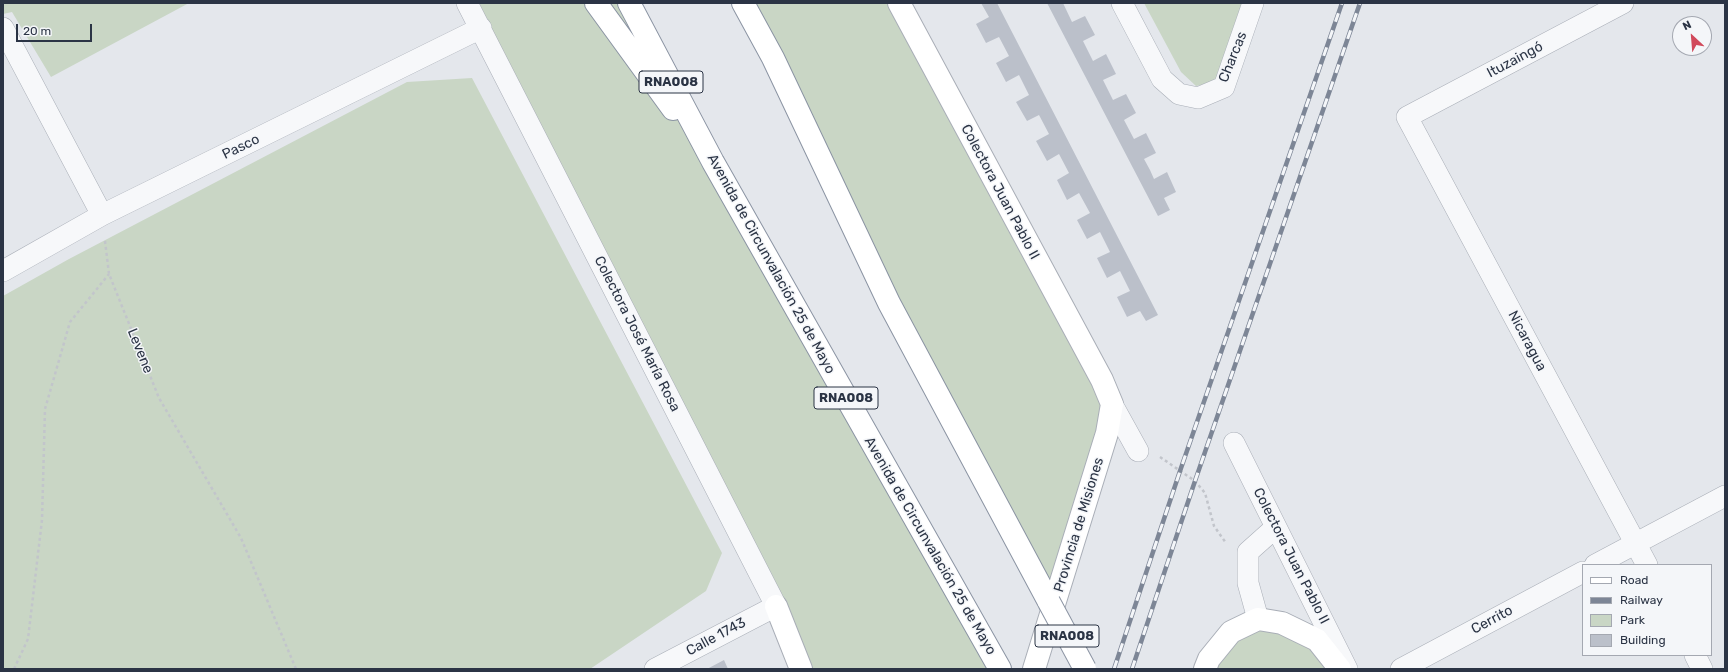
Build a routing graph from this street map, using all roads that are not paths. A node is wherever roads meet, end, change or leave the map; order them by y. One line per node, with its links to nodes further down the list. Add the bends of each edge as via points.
1 (467, 3): 11 (street, Colectora José María Rosa)
2 (596, 3): 14 (main road)
3 (629, 3): 14 (main road, Avenida de Circunvalación 25 de Mayo / RNA008)
4 (743, 3): 12 (main road, RNA008)
5 (752, 3): 12 (main road)
6 (898, 3): 17 (main road, Colectora Juan Pablo II, via 1102,380)
7 (1122, 3): 8 (street, Charcas, via 1162,79 1179,94 1198,98 1224,86)
8 (1253, 3)
9 (1623, 3): 13 (street, Ituzaingó)
10 (3, 28): 15 (street)
11 (481, 28): 15 (street, Pasco); 26 (street, Colectora José María Rosa)
12 (773, 58): 33 (main road, RNA008, bridge, via 889,303)
13 (1407, 117): 22 (street, Nicaragua)
14 (713, 162): 31 (main road, Avenida de Circunvalación 25 de Mayo / RNA008)
15 (102, 215): 16 (street, Pasco)
16 (3, 271)
17 (1112, 404): 19 (street); 32 (main road, Provincia de Misiones, via 1107,433)
18 (1234, 443): 21 (street, Colectora Juan Pablo II)
19 (1138, 451)
20 (1725, 496): 22 (street)
21 (1276, 527): 27 (street, via 1248,552 1248,583); 36 (street, Colectora Juan Pablo II)
22 (1635, 544): 23 (street); 24 (street, Nicaragua)
23 (1597, 564)
24 (1645, 564)
25 (1582, 573): 37 (street, Cerrito)
26 (776, 606): 29 (street, Calle 1743); 30 (main road, Colectora José María Rosa)
27 (1258, 619): 34 (main road, via 1231,632 1209,659); 35 (main road, Colectora Juan Pablo II, via 1282,623 1316,640)
28 (1696, 656): 38 (street)
29 (655, 669)
30 (801, 669)
31 (1000, 669)
32 (1034, 669)
33 (1085, 669)
34 (1206, 669)
35 (1340, 669)
36 (1347, 669)
37 (1401, 669)
38 (1702, 669)

